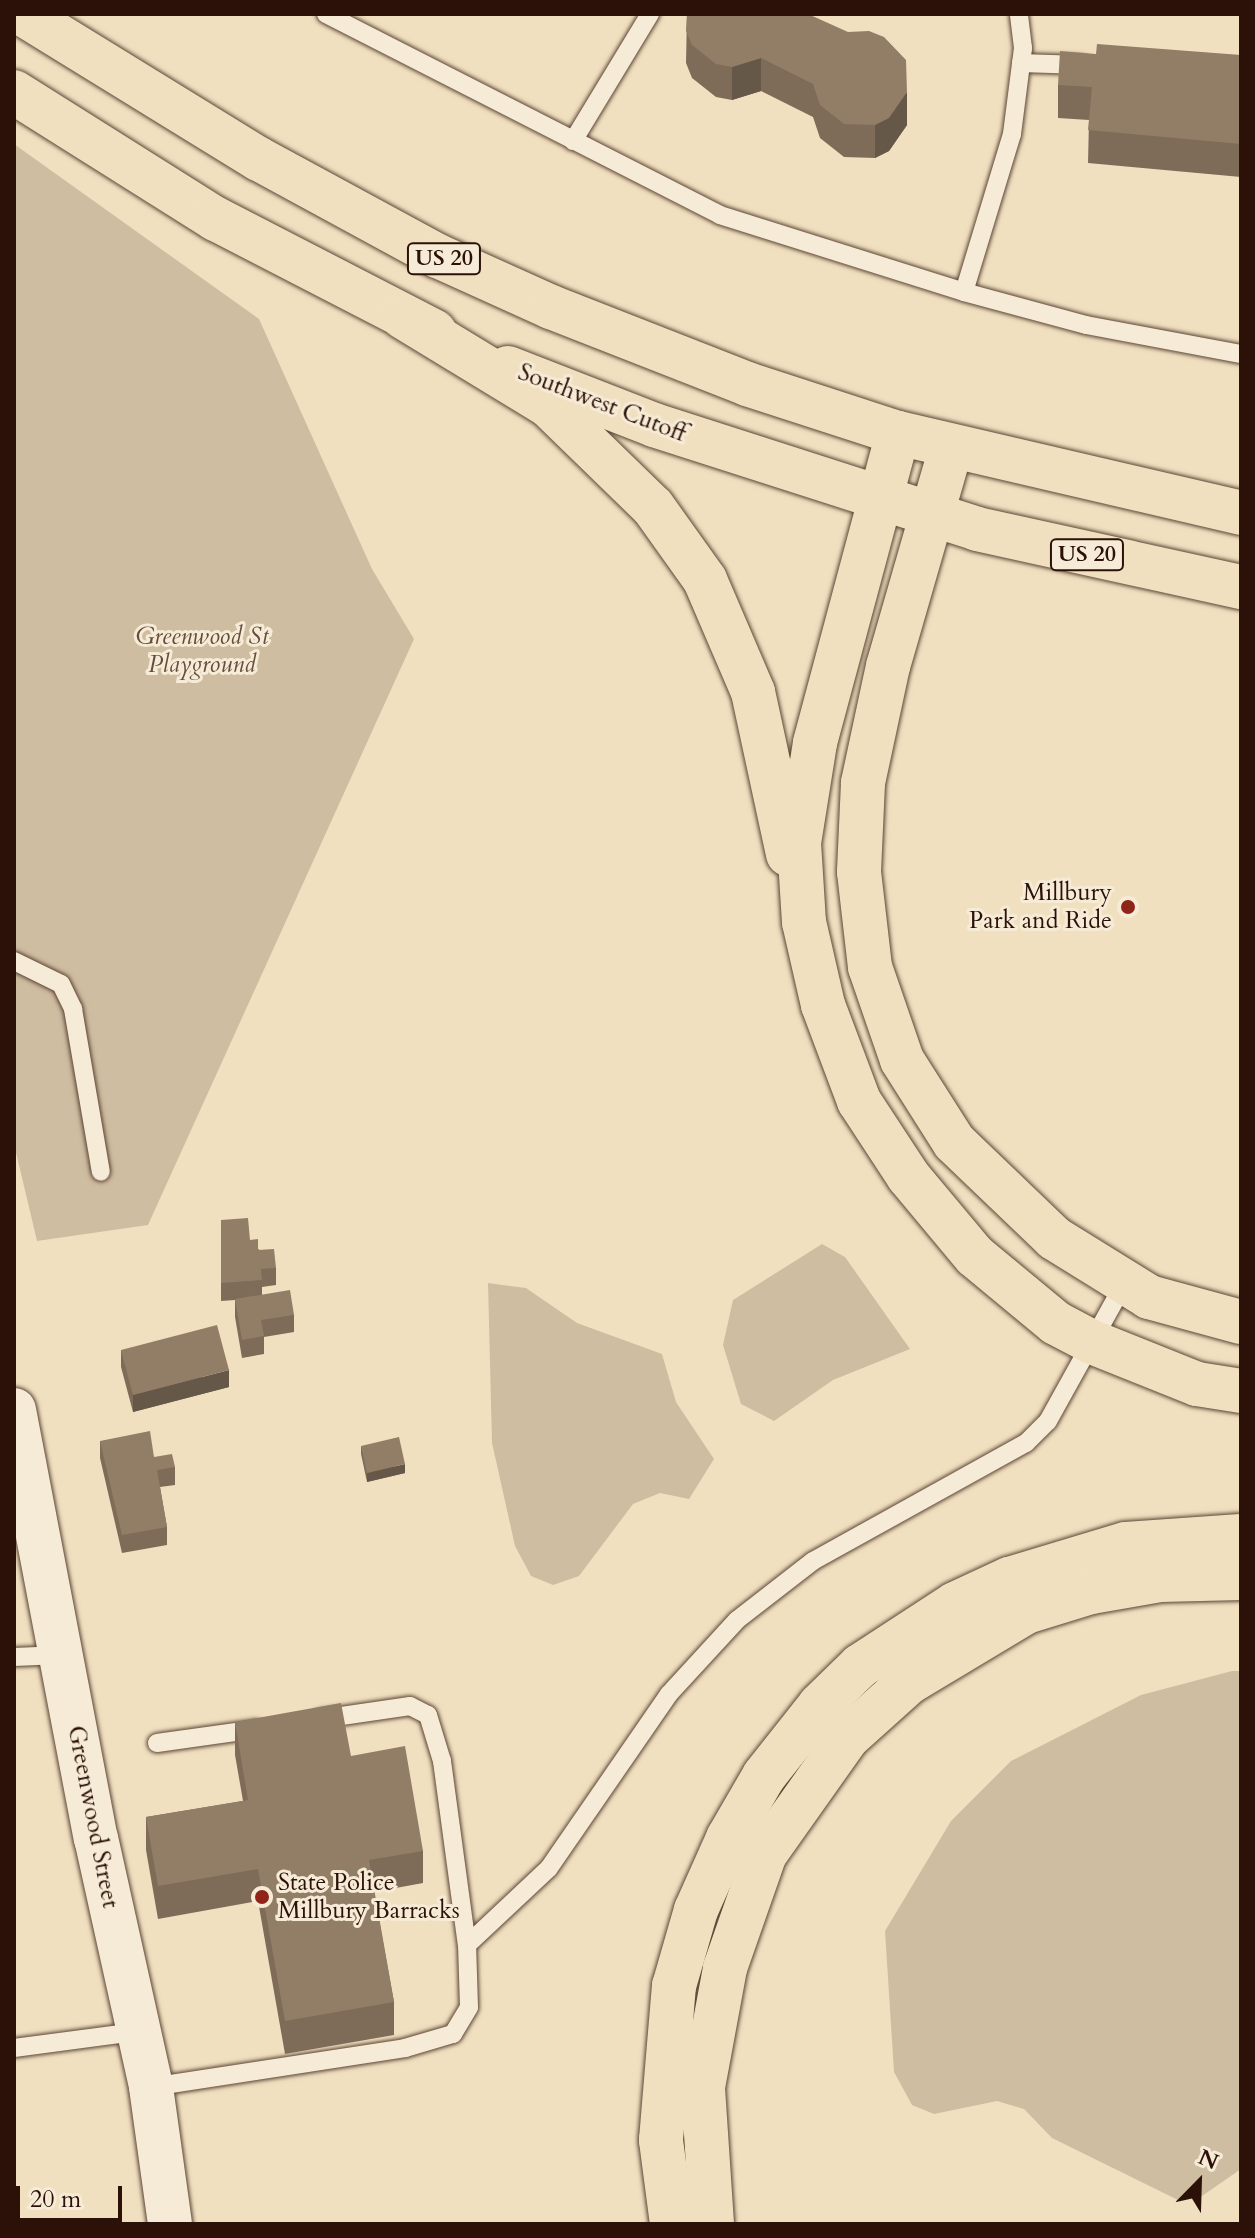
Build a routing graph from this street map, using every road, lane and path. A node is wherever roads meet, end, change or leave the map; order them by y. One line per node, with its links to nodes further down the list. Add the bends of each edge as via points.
1 (23, 14): 12 (main road, US 20, via 259,159 438,256 747,384)
2 (326, 14): 8 (lane)
3 (650, 14): 8 (lane)
4 (1019, 14): 5 (lane)
5 (1021, 63): 6 (lane); 9 (lane, via 1012,134)
6 (1098, 66)
7 (14, 92): 10 (main road, Southwest Cutoff / US 20, via 216,219)
8 (573, 141): 9 (lane, via 720,215)
9 (964, 292): 11 (lane, via 1086,325)
10 (403, 317): 14 (main road, Southwest Cutoff / US 20, via 518,373 654,425); 18 (main road, via 548,405 653,507 705,580 753,692)
11 (1241, 354)
12 (898, 433): 13 (main road, US 20); 14 (main road)
13 (951, 448): 15 (main road, US 20); 16 (main road)
14 (880, 497): 16 (main road, Southwest Cutoff / US 20); 18 (main road, via 815,743 799,843)
15 (1241, 513)
16 (934, 515): 17 (main road, Southwest Cutoff / US 20, via 1021,540); 21 (main road, via 888,666 863,783 859,872 870,967 902,1060 954,1142 1054,1238)
17 (1241, 587)
18 (804, 922): 23 (main road, via 823,1005 859,1101 908,1176 975,1256 1056,1323)
19 (14, 961): 20 (lane, via 61,984 73,1009)
20 (101, 1172)
21 (1125, 1282): 22 (main road, via 1149,1297); 23 (lane)
22 (1241, 1322)
23 (1092, 1342): 24 (main road, via 1197,1384); 33 (lane, via 1048,1421 1026,1443 813,1561 737,1620 669,1694 549,1868)
24 (1241, 1391)
25 (14, 1410): 28 (street, Greenwood Street)
26 (1241, 1536): 38 (main road, via 1126,1544 1009,1579 955,1604 860,1666 820,1705 764,1776 728,1838 696,1910 679,1971 664,2066 661,2140)
27 (1241, 1578): 39 (main road, via 1160,1580 1091,1592 1026,1612 908,1683 847,1738 765,1854 725,1968 703,2087)
28 (61, 1655): 29 (lane); 34 (street, Greenwood Street)
29 (14, 1657)
30 (306, 1721): 33 (lane, via 410,1706 428,1715 442,1761)
31 (276, 1726): 32 (lane)
32 (157, 1743)
33 (467, 1945): 36 (lane, via 469,2007 453,2034 405,2048)
34 (136, 2032): 35 (lane); 36 (street, Greenwood Street)
35 (14, 2048)
36 (151, 2087): 37 (street, Greenwood Street)
37 (170, 2224)
38 (672, 2224)
39 (712, 2224)

